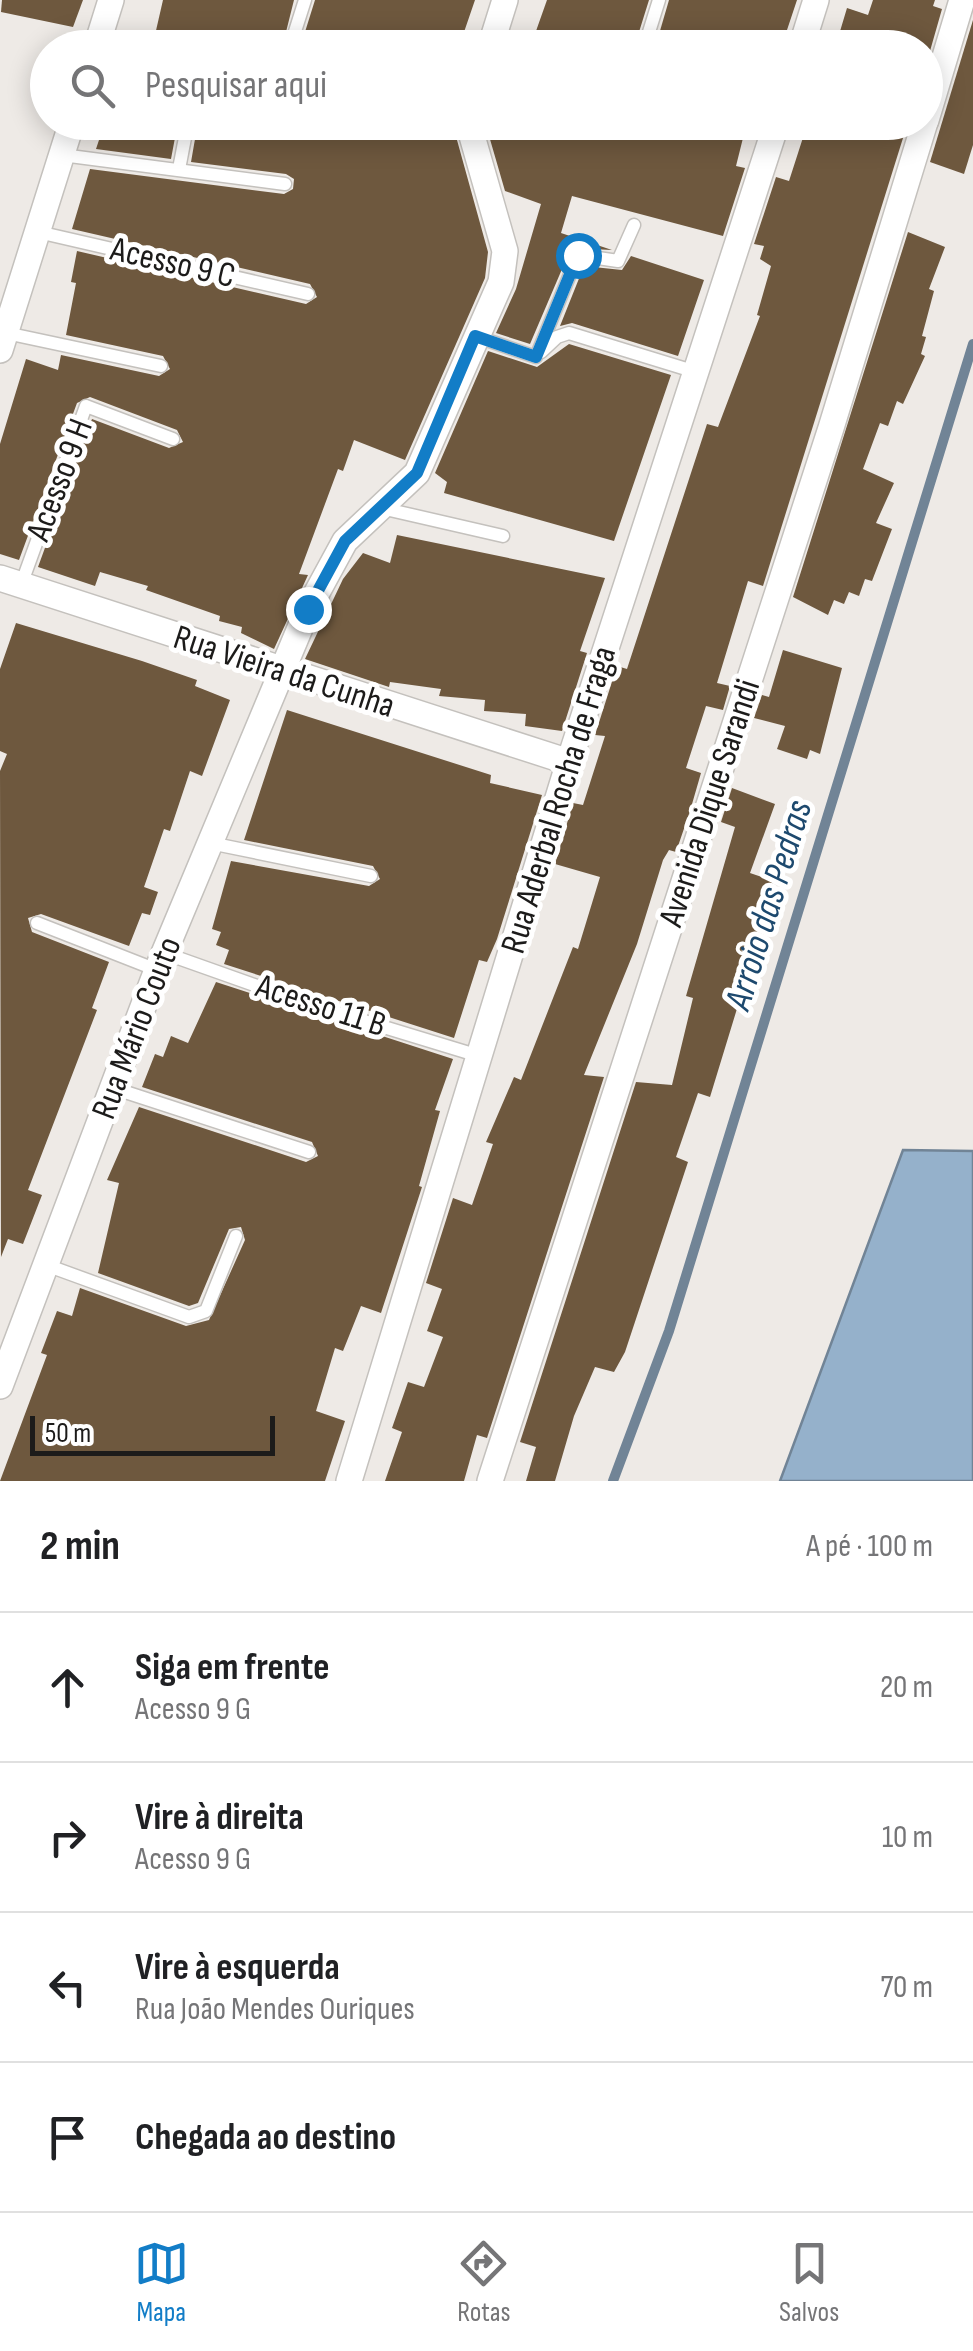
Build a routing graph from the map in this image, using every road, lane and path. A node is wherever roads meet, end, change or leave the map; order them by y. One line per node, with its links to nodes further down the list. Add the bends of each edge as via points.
1 (111, 0): 7 (street)
2 (306, 0): 8 (lane)
3 (505, 0): 9 (street)
4 (659, 0): 10 (lane)
5 (816, 0): 11 (street)
6 (962, 0): 12 (street, Avenida Dique Sarandi)
7 (102, 30)
8 (296, 30)
9 (496, 30)
10 (650, 30)
11 (807, 30)
12 (943, 62)
13 (67, 140): 18 (street)
14 (185, 140): 19 (lane)
15 (473, 140): 24 (street, Rua Mário Couto, via 504,251 501,282)
16 (771, 140): 28 (street, Rua Aderbal Rocha de Fraga)
17 (919, 140): 46 (street, Avenida Dique Sarandi)
18 (62, 155): 19 (lane); 22 (street)
19 (179, 169): 20 (lane)
20 (285, 184)
21 (634, 225): 26 (lane, via 618,261 578,255)
22 (38, 232): 23 (lane, Acesso 9 C); 25 (street)
23 (308, 294)
24 (475, 336): 26 (lane); 30 (street, Rua Mário Couto, via 417,473)
25 (3, 342): 27 (lane)
26 (536, 357): 28 (lane, via 570,334)
27 (161, 366)
28 (696, 372): 34 (street, Rua Aderbal Rocha de Fraga)
29 (174, 439): 32 (lane, Acesso 9 H, via 86,406)
30 (381, 508): 31 (lane); 33 (street, Rua Mário Couto, via 345,541)
31 (502, 536)
32 (10, 582): 33 (street, Rua Vieira da Cunha)
33 (280, 672): 34 (street, Rua Vieira da Cunha); 35 (street, Rua Mário Couto)
34 (569, 762): 39 (street, Rua Aderbal Rocha de Fraga)
35 (210, 843): 36 (lane); 38 (street, Rua Mário Couto)
36 (371, 876)
37 (37, 923): 38 (lane, Acesso 11 B)
38 (160, 961): 39 (lane, Acesso 11 B); 40 (street, Rua Mário Couto)
39 (479, 1056): 45 (street, Rua Aderbal Rocha de Fraga)
40 (114, 1088): 41 (lane); 43 (street, Rua Mário Couto)
41 (309, 1152)
42 (236, 1236): 43 (lane, via 206,1311 190,1317)
43 (46, 1265): 44 (street, Rua Mário Couto)
44 (0, 1386)
45 (349, 1481)
46 (490, 1481)

